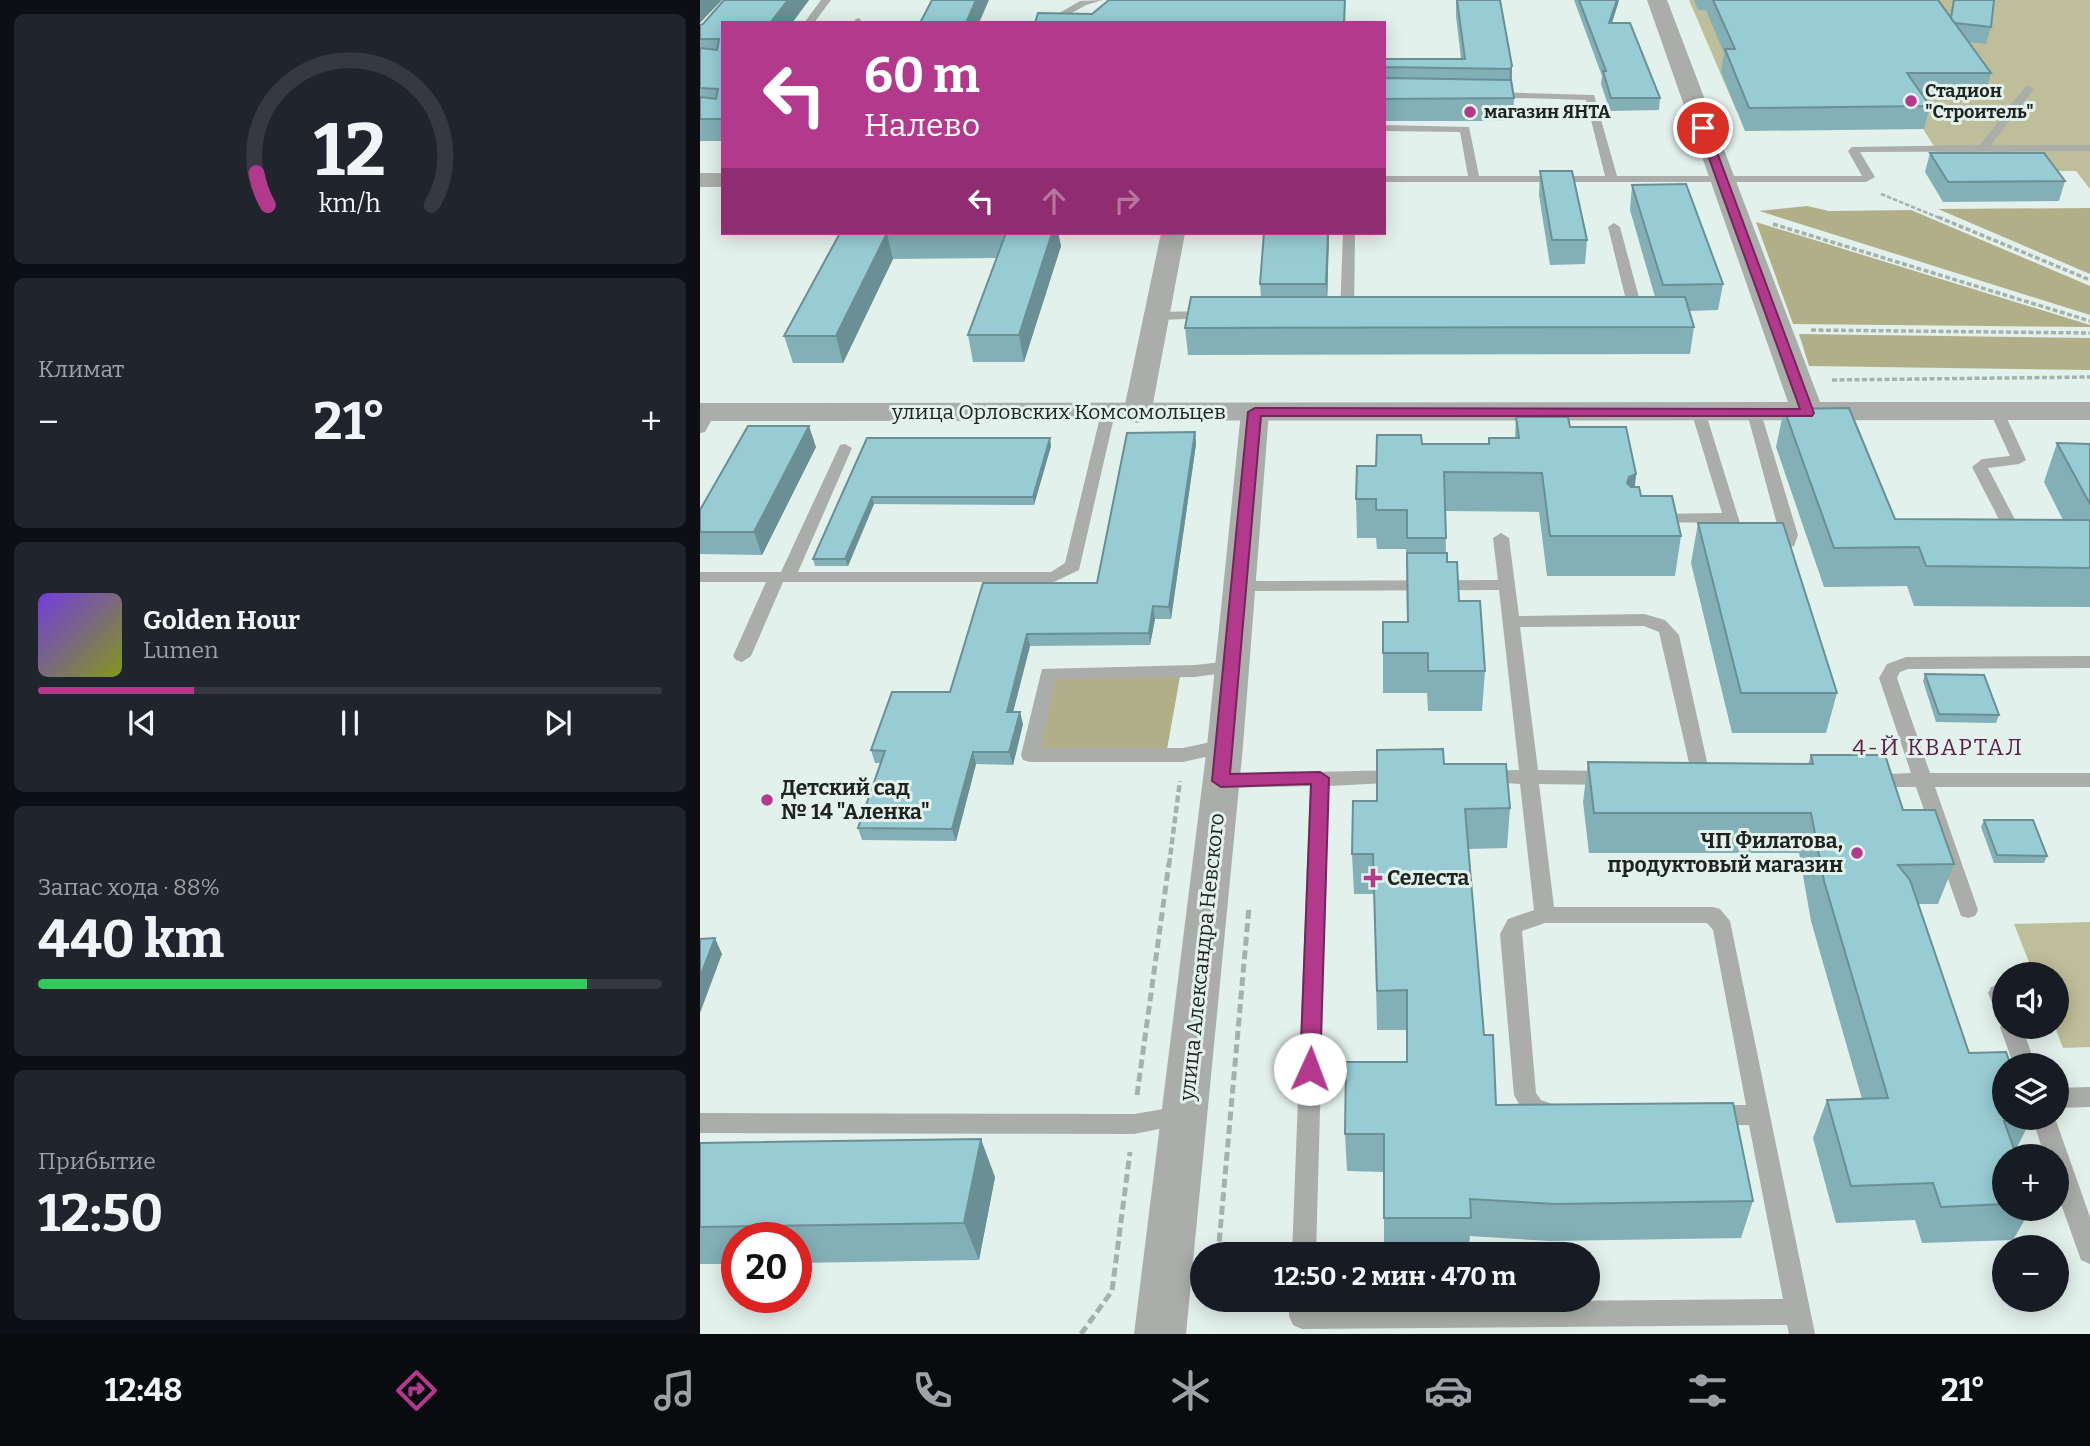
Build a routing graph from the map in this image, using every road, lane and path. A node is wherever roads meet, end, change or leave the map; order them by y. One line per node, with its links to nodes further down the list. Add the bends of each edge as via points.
1 (825, 0): 4 (lane)
2 (1098, 0): 5 (lane)
3 (1657, 0): 11 (street)
4 (810, 21)
5 (1051, 21)
6 (2029, 89): 9 (lane)
7 (1480, 95): 14 (lane, via 1590,97)
8 (1386, 128): 13 (lane, via 1465,129)
9 (1985, 146): 10 (lane); 11 (lane, via 1856,149 1866,179)
10 (2090, 148)
11 (1722, 178): 14 (lane); 18 (street)
12 (1386, 179): 13 (lane)
13 (1474, 179): 14 (lane)
14 (1612, 179)
15 (700, 180): 16 (street)
16 (721, 180)
17 (1917, 207): 22 (path)
18 (1734, 213): 27 (path); 28 (street)
19 (1614, 227): 23 (lane, via 1634,305 1621,313)
20 (1173, 235): 26 (street)
21 (1349, 235): 25 (lane)
22 (2090, 280)
23 (1608, 313)
24 (1226, 315): 26 (lane)
25 (1347, 315)
26 (1158, 316): 35 (street)
27 (2090, 321)
28 (1777, 329): 29 (path); 31 (street)
29 (2090, 332)
30 (2090, 377): 31 (path)
31 (1796, 381): 37 (street)
32 (2090, 411): 34 (street, улица Орловских Комсомольцев)
33 (1255, 412): 35 (street, улица Орловских Комсомольцев); 38 (street, улица Орловских Комсомольцев); 48 (street, улица Александра Невского)
34 (1997, 412): 37 (street, улица Орловских Комсомольцев, via 1851,419); 43 (lane, via 2019,460 1987,462 1980,467)
35 (1123, 413): 39 (street, улица Орловских Комсомольцев); 46 (lane, via 1073,566 1065,573 1054,577)
36 (1754, 413): 37 (street, улица Орловских Комсомольцев); 38 (street, улица Орловских Комсомольцев); 41 (lane, via 1788,541 1740,543)
37 (1808, 413)
38 (1699, 414): 41 (lane)
39 (703, 418)
40 (845, 448): 46 (lane)
41 (1730, 518): 42 (lane)
42 (1644, 519)
43 (2014, 533)
44 (1501, 537): 47 (lane)
45 (700, 577): 46 (lane)
46 (782, 577): 50 (lane)
47 (1507, 585): 48 (lane); 49 (lane)
48 (1240, 586): 52 (street, улица Александра Невского)
49 (1511, 622): 55 (lane); 60 (lane, via 1644,620 1665,628)
50 (742, 656)
51 (2090, 662): 62 (lane, via 1906,663 1893,668 1888,678)
52 (1231, 667): 53 (lane, via 1048,673 1030,755); 54 (street, улица Александра Невского)
53 (1183, 755): 54 (lane); 73 (path)
54 (1223, 764): 58 (lane); 71 (street, улица Александра Невского)
55 (1530, 776): 57 (lane); 59 (lane); 65 (lane)
56 (1412, 777): 58 (lane)
57 (1465, 777)
58 (1320, 778): 75 (lane)
59 (1623, 778)
60 (1702, 780)
61 (1854, 780): 62 (lane)
62 (1923, 780): 63 (lane); 64 (lane)
63 (2090, 780)
64 (1968, 910)
65 (1545, 915): 68 (lane, via 1515,925 1510,934 1525,1095 1533,1108 1545,1113); 70 (lane, via 1713,915 1723,927)
66 (2090, 1097): 67 (lane)
67 (2069, 1098)
68 (1572, 1113)
69 (1692, 1114): 70 (lane)
70 (1759, 1115): 78 (lane)
71 (1184, 1116): 73 (lane); 80 (street, улица Александра Невского)
72 (700, 1123): 73 (lane)
73 (1134, 1124): 79 (path, via 1112,1291)
74 (2047, 1130): 76 (lane)
75 (1304, 1242)
76 (2090, 1252)
77 (1302, 1312): 78 (lane, via 1302,1316)
78 (1799, 1323)
79 (1080, 1334)
80 (1160, 1334)

